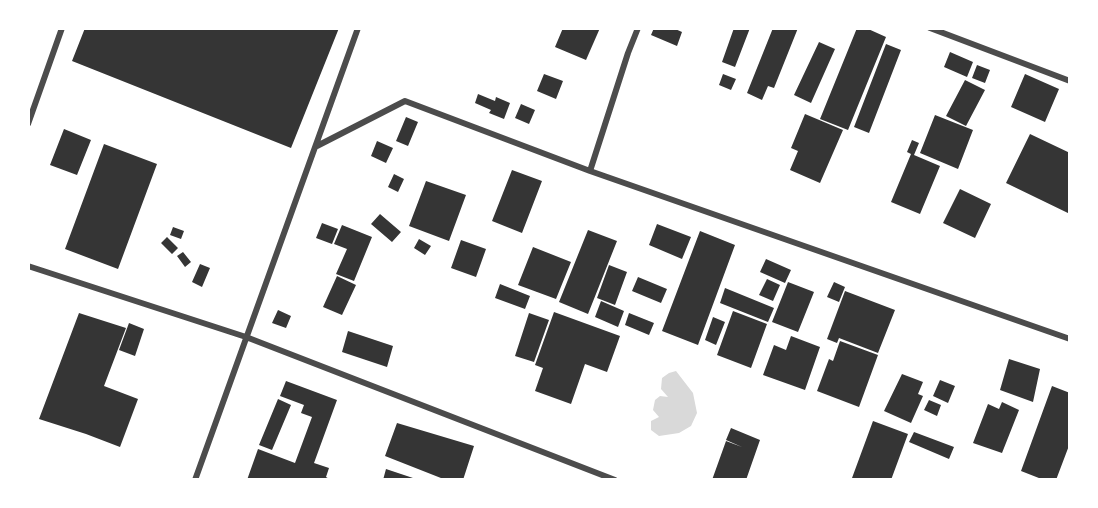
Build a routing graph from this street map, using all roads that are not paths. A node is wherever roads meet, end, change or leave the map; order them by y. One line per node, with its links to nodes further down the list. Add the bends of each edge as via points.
1 (62, 28): 6 (street)
2 (358, 28): 7 (street)
3 (638, 28): 8 (street)
4 (930, 28): 5 (street)
5 (1070, 81)
6 (28, 124)
7 (316, 146): 8 (street, via 405,101); 10 (street)
8 (590, 171): 11 (street)
9 (28, 266): 10 (street)
10 (246, 337): 12 (street); 13 (street)
11 (1070, 339)
12 (195, 480)
13 (615, 480)

